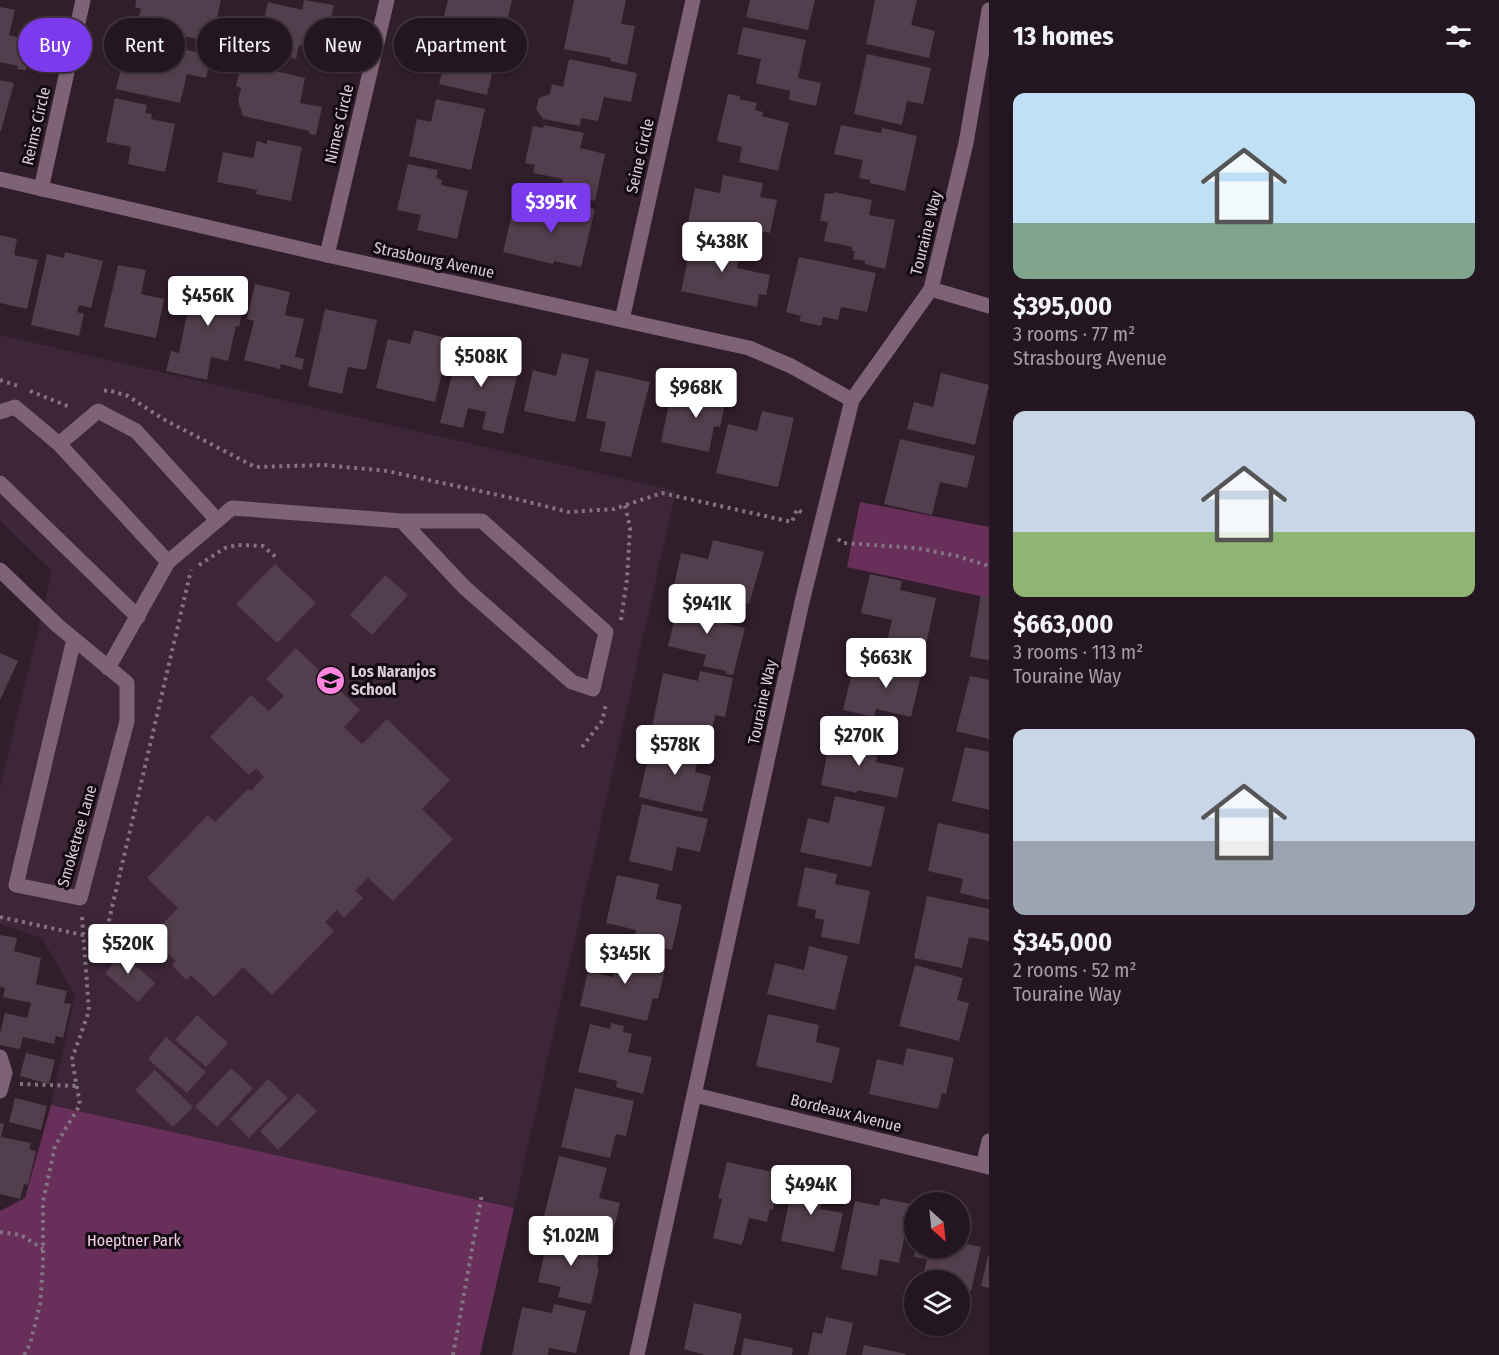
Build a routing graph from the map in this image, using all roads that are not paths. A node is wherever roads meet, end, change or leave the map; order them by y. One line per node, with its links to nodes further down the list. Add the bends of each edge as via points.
1 (83, 0): 6 (street, Reims Circle)
2 (387, 0): 7 (street, Nimes Circle)
3 (693, 0): 10 (street, Seine Circle)
4 (989, 10): 8 (street, Touraine Way, via 966,143)
5 (0, 179): 6 (street, Strasbourg Avenue)
6 (41, 189): 7 (street, Strasbourg Avenue)
7 (327, 255): 10 (street, Strasbourg Avenue)
8 (931, 289): 9 (street); 11 (street, Touraine Way)
9 (989, 306)
10 (622, 320): 11 (street, Strasbourg Avenue, via 749,348)
11 (852, 400): 24 (street, Touraine Way, via 802,602)
12 (0, 412): 13 (street, via 15,407)
13 (60, 444): 15 (street, via 98,411 136,431); 17 (street)
14 (0, 483): 19 (street)
15 (217, 520): 16 (street, via 232,507); 17 (street)
16 (402, 520): 16 (street, via 464,587 572,682 592,689 606,632 482,521)
17 (168, 562): 19 (street)
18 (0, 570): 20 (street, Smoketree Lane)
19 (138, 617): 21 (street)
20 (74, 639): 21 (street, Smoketree Lane); 21 (street, Smoketree Lane, via 16,885 81,898 127,721 127,683)
21 (108, 668)
22 (0, 1057): 23 (street, via 5,1073)
23 (2, 1088)
24 (695, 1095): 26 (street, Bordeaux Avenue); 27 (street, Touraine Way)
25 (989, 1141): 26 (street)
26 (986, 1166)
27 (637, 1355)

